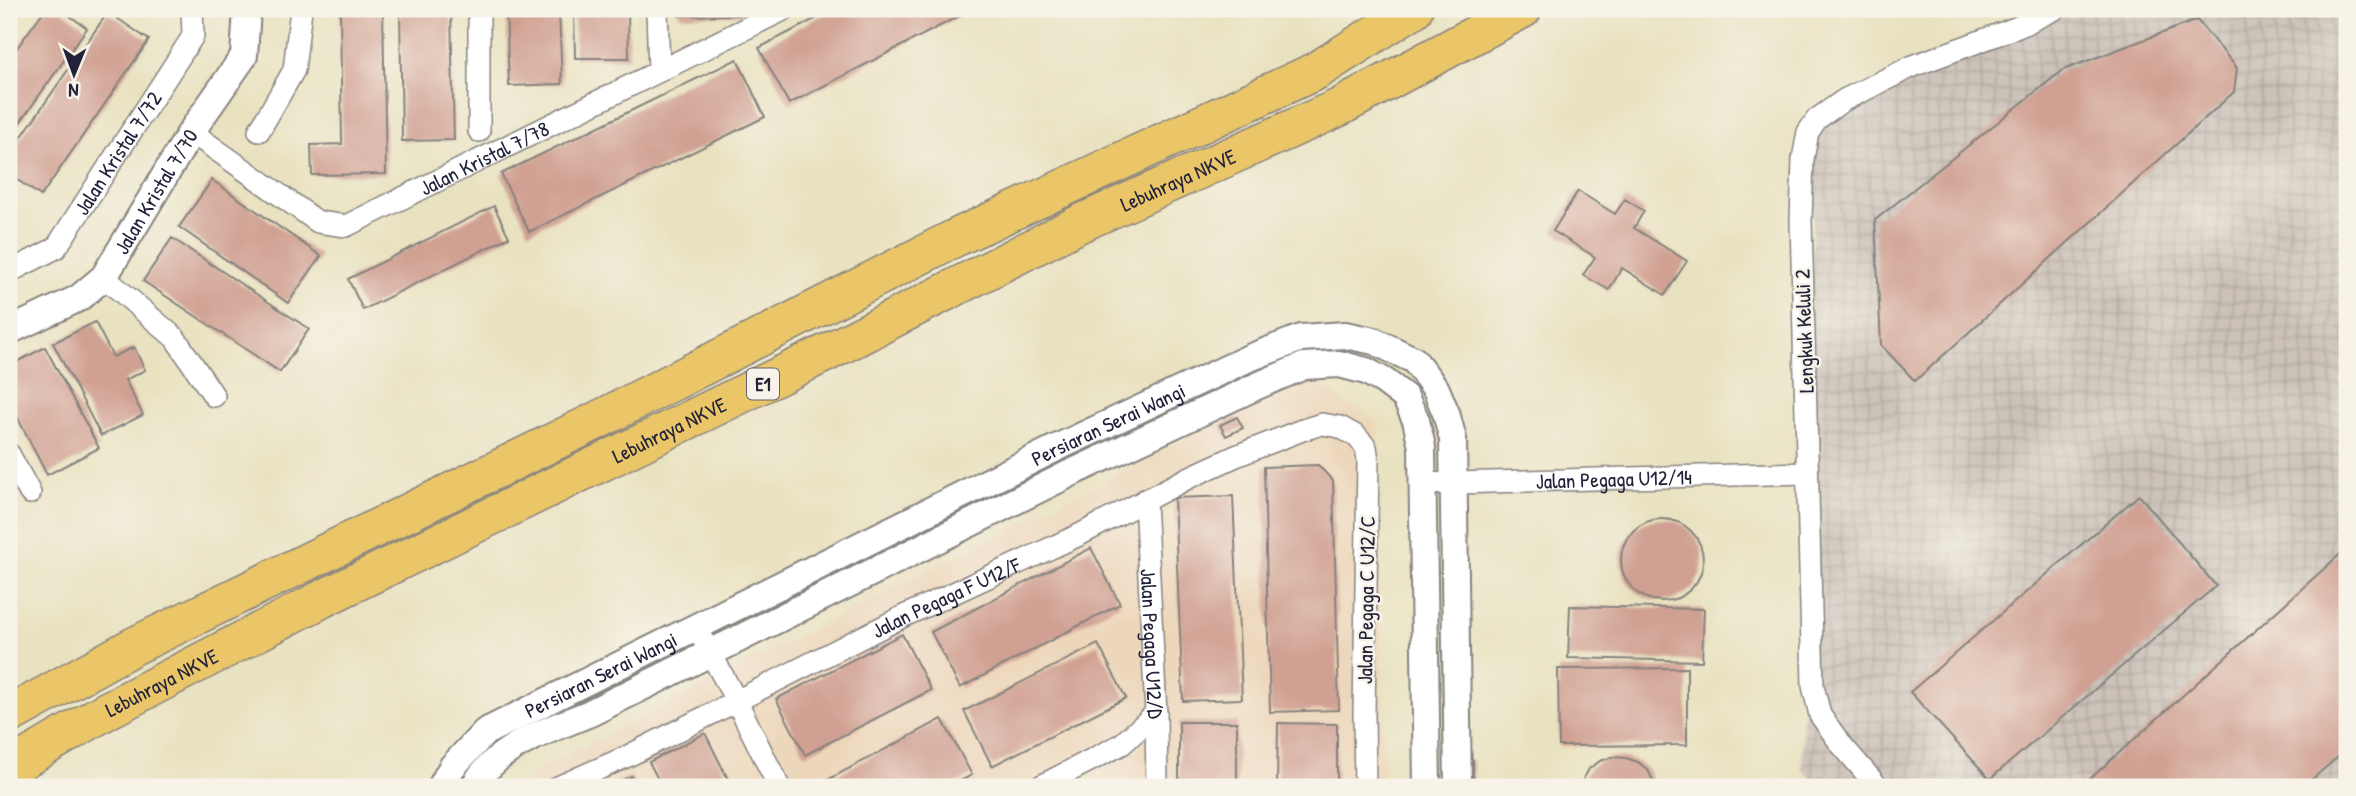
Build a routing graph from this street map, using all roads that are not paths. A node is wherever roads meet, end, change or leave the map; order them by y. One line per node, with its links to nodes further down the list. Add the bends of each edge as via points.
1 (192, 9): 14 (street, Jalan Kristal 7/72, via 193,36 56,248)
2 (247, 9): 13 (street, Jalan Kristal 7/70, via 244,55)
3 (301, 9): 11 (street, via 293,71)
4 (479, 9): 12 (street)
5 (657, 9): 10 (street)
6 (785, 9): 10 (street, Jalan Kristal 7/78)
7 (1414, 9): 29 (highway, Lebuhraya NKVE / E1, via 1316,71 955,238 594,422 132,647)
8 (1523, 9): 30 (highway, Lebuhraya NKVE / E1, via 1338,108 1081,223 322,599)
9 (2055, 9): 20 (street, Lengkuk Keluli 2, via 1913,66 1844,100 1812,124 1803,159 1801,220)
10 (659, 71): 13 (street, Jalan Kristal 7/78, via 346,226 318,222)
11 (259, 131)
12 (480, 131)
13 (191, 132): 15 (street, Jalan Kristal 7/70)
14 (9, 272)
15 (104, 277): 16 (street, Jalan Kristal 7/70, via 79,298); 17 (street, via 175,338)
16 (9, 331)
17 (214, 397)
18 (1340, 427): 24 (street, Jalan Pegaga F U12/F, via 1322,424 1302,430); 37 (street, Jalan Pegaga C U12/C, via 1366,447 1368,460)
19 (9, 454): 23 (street)
20 (1807, 473): 21 (street, Jalan Pegaga U12/14); 40 (street, Lengkuk Keluli 2, via 1817,706 1840,743)
21 (1454, 484): 22 (street, Jalan Pegaga U12/14); 25 (street, Persiaran Serai Wangi, via 1453,439 1446,413 1436,389 1414,360 1374,341 1345,335 1301,338 1056,448); 39 (street, Persiaran Serai Wangi)
22 (1422, 485): 26 (street, Persiaran Serai Wangi, via 1422,447 1405,397 1366,371 1339,364 1304,366 1069,474); 38 (street, Persiaran Serai Wangi)
23 (30, 493)
24 (1145, 500): 27 (street, Jalan Pegaga F U12/F); 28 (street, Jalan Pegaga U12/D)
25 (697, 628): 26 (street); 31 (street, Persiaran Serai Wangi, via 485,732 452,767)
26 (711, 654): 27 (street); 32 (street, Persiaran Serai Wangi, via 535,736 501,756)
27 (737, 702): 33 (street, Jalan Pegaga F U12/F); 34 (street)
28 (1156, 713): 35 (street, via 1122,744); 36 (street, Jalan Pegaga U12/D)
29 (9, 715)
30 (9, 768)
31 (441, 787)
32 (474, 787)
33 (558, 787)
34 (779, 787)
35 (1039, 787)
36 (1157, 787)
37 (1365, 787)
38 (1427, 787)
39 (1458, 787)
40 (1878, 787)

